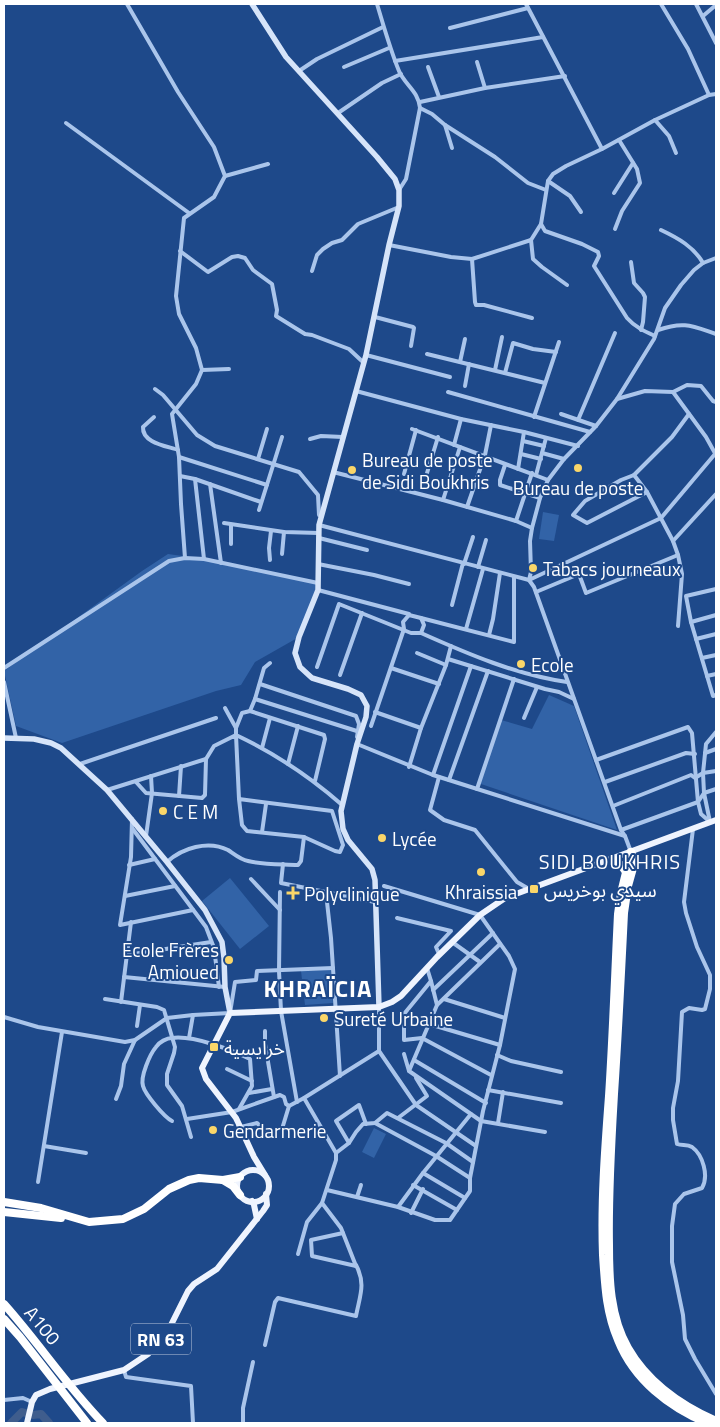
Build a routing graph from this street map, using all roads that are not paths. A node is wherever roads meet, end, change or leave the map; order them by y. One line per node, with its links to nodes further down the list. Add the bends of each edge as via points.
1 (127, 4): 37 (street, via 214,147)
2 (252, 4): 18 (main road, via 286,57)
3 (377, 4): 9 (street)
4 (661, 4): 23 (street, via 688,49)
5 (696, 4): 8 (street)
6 (716, 5): 8 (street)
7 (527, 6): 10 (street); 11 (street)
8 (703, 16): 12 (street)
9 (383, 27): 13 (street); 18 (street)
10 (450, 28)
11 (544, 37): 14 (street); 20 (street)
12 (716, 42)
13 (390, 48): 14 (street); 17 (street)
14 (395, 61): 19 (street)
15 (477, 62): 21 (street)
16 (428, 67): 24 (street)
17 (344, 68)
18 (299, 71): 27 (main road)
19 (401, 74): 25 (street); 27 (street)
20 (565, 76): 21 (street); 33 (street)
21 (485, 88): 24 (street)
22 (716, 94): 23 (street)
23 (709, 95): 28 (street)
24 (439, 98): 25 (street)
25 (420, 102): 26 (street)
26 (420, 108): 30 (street); 39 (street, via 406,179)
27 (338, 113): 39 (main road, via 395,179)
28 (655, 120): 31 (street); 34 (street, via 669,136)
29 (66, 123): 44 (street)
30 (445, 125): 32 (street); 40 (street, via 528,183)
31 (619, 140): 33 (street); 35 (street)
32 (452, 148)
33 (602, 149): 38 (street, via 566,166)
34 (676, 153)
35 (633, 163): 41 (street); 46 (street, via 640,183)
36 (268, 164): 37 (street)
37 (225, 176): 44 (street, via 214,197)
38 (548, 181): 40 (street); 43 (street, via 570,196)
39 (399, 190): 42 (main road)
40 (546, 190): 45 (street)
41 (614, 193)
42 (399, 206): 49 (main road); 55 (street, via 358,224 342,240 324,249 317,255)
43 (582, 212)
44 (189, 213): 50 (street, via 184,218)
45 (541, 224): 48 (street); 59 (street, via 544,231 598,252 594,266 627,318)
46 (615, 229)
47 (661, 230): 54 (street, via 689,246)
48 (531, 240): 51 (street); 56 (street, via 533,259)
49 (389, 245): 51 (street); 57 (main road)
50 (180, 251): 72 (street, via 208,272 232,257 244,258 253,270 272,284 276,316 305,334 349,349); 75 (street, via 176,296)
51 (472, 258): 58 (street, via 476,305)
52 (716, 259): 54 (street)
53 (631, 262): 59 (street, via 634,283 644,297)
54 (703, 263): 60 (street, via 665,308)
55 (312, 271)
56 (567, 285)
57 (375, 317): 67 (street, via 413,327); 70 (main road)
58 (532, 318)
59 (641, 330): 63 (street)
60 (658, 330): 62 (street, via 688,325); 63 (street)
61 (615, 332): 93 (street)
62 (716, 334)
63 (655, 336): 85 (street)
64 (502, 337): 76 (street)
65 (465, 338): 71 (street)
66 (560, 342): 68 (street)
67 (411, 346)
68 (556, 352): 77 (street, via 513,343); 79 (street)
69 (427, 354): 71 (street)
70 (366, 355): 72 (main road); 78 (street)
71 (460, 362): 73 (street)
72 (364, 363): 82 (main road)
73 (469, 364): 76 (street); 80 (street)
74 (229, 369): 75 (street)
75 (202, 370): 87 (street, via 196,384)
76 (495, 370): 77 (street)
77 (505, 373): 79 (street)
78 (450, 377)
79 (545, 382): 91 (street)
80 (464, 386)
81 (154, 389): 87 (street)
82 (356, 391): 92 (street); 100 (main road)
83 (448, 392): 91 (street)
84 (673, 392): 85 (street, via 645,390); 86 (street, via 687,385 701,386); 89 (street)
85 (618, 399): 95 (street)
86 (716, 402)
87 (174, 410): 109 (street); 115 (street, via 197,435 215,446)
88 (561, 414): 93 (street)
89 (689, 414): 113 (street); 125 (street, via 672,437)
90 (154, 417): 109 (street, via 143,427 144,434 156,443)
91 (534, 417): 98 (street)
92 (461, 419): 94 (street); 105 (street)
93 (578, 420): 95 (street)
94 (491, 425): 97 (street); 112 (street)
95 (596, 426): 98 (street)
96 (267, 428): 115 (street)
97 (524, 432): 103 (street); 104 (street)
98 (590, 432): 107 (street)
99 (282, 437): 118 (street)
100 (343, 437): 102 (street); 121 (main road)
101 (438, 437): 105 (street); 122 (street); 123 (street, via 414,429)
102 (310, 438)
103 (546, 438): 106 (street); 107 (street)
104 (523, 441): 106 (street); 111 (street)
105 (454, 445): 108 (street)
106 (544, 446): 110 (street)
107 (578, 446): 117 (street)
108 (460, 447): 112 (street); 135 (street)
109 (178, 450): 114 (street)
110 (542, 453): 116 (street); 117 (street)
111 (520, 454): 116 (street); 120 (street)
112 (485, 455): 119 (street); 137 (street)
113 (716, 455): 139 (street)
114 (179, 457): 126 (street); 130 (street)
115 (258, 459): 118 (street)
116 (541, 459): 124 (street)
117 (564, 459): 128 (street)
118 (273, 463): 130 (street); 143 (street, via 299,472 314,489 320,507)
119 (505, 465): 120 (street); 131 (street, via 500,485)
120 (518, 469): 124 (street)
121 (333, 472): 135 (street); 143 (main road)
122 (427, 473)
123 (404, 474)
124 (534, 474): 128 (street); 131 (street)
125 (634, 475): 132 (street); 132 (street, via 585,501 573,515 587,523)
126 (180, 476): 127 (street); 155 (street)
127 (195, 479): 129 (street); 156 (street)
128 (548, 480): 134 (street)
129 (210, 484): 136 (street); 158 (street)
130 (267, 485): 136 (street)
131 (525, 492): 134 (street); 140 (street)
132 (647, 492): 139 (street)
133 (716, 494): 150 (street)
134 (540, 498): 144 (street)
135 (443, 500): 137 (street)
136 (261, 502): 138 (street)
137 (467, 507): 140 (street)
138 (259, 510)
139 (661, 518): 150 (street); 164 (street)
140 (516, 521): 144 (street)
141 (224, 523): 142 (street)
142 (231, 525): 145 (street); 151 (street)
143 (318, 525): 147 (main road); 160 (street)
144 (532, 528): 164 (street)
145 (271, 531): 146 (street); 157 (street)
146 (284, 532): 147 (street); 153 (street)
147 (319, 536): 152 (street); 159 (main road)
148 (473, 537): 160 (street)
149 (486, 540): 161 (street)
150 (673, 541): 154 (street)
151 (231, 544)
152 (367, 550)
153 (282, 554)
154 (678, 555): 168 (street, via 586,593 579,574); 174 (street, via 682,574)
155 (185, 558): 156 (street); 190 (street, via 169,561)
156 (204, 559): 158 (street)
157 (270, 560)
158 (220, 563): 166 (street)
159 (318, 564): 165 (street); 166 (main road)
160 (463, 564): 161 (street); 169 (street)
161 (480, 568): 162 (street); 176 (street)
162 (500, 573): 163 (street); 179 (street)
163 (514, 577): 164 (street); 179 (street, via 514,642)
164 (529, 580): 168 (street)
165 (409, 584)
166 (318, 586): 172 (street); 215 (main road, via 295,652 300,667 312,678 361,695 367,706)
167 (716, 589): 173 (street, via 686,596)
168 (536, 592): 198 (street)
169 (452, 605)
170 (362, 613): 175 (street); 188 (street, via 339,604); 194 (street)
171 (716, 615): 173 (street)
172 (421, 618): 175 (street, via 409,615 403,622); 176 (street); 177 (street, via 424,625)
173 (691, 622): 180 (street)
174 (678, 626)
175 (404, 629): 177 (street); 191 (street)
176 (466, 629): 179 (street)
177 (421, 633): 181 (street)
178 (716, 634): 180 (street)
179 (489, 635)
180 (696, 640): 184 (street)
181 (451, 646): 185 (street); 198 (street, via 542,678)
182 (417, 654): 187 (street)
183 (716, 655): 184 (street)
184 (702, 658): 195 (street)
185 (448, 659): 187 (street); 189 (street)
186 (270, 664): 199 (street, via 264,668)
187 (446, 665): 200 (street)
188 (316, 666)
189 (471, 666): 192 (street); 234 (street)
190 (4, 668)
191 (391, 668): 200 (street); 207 (street)
192 (488, 671): 196 (street); 238 (street)
193 (716, 674): 195 (street)
194 (340, 675)
195 (707, 676): 202 (street, via 713,696)
196 (514, 679): 201 (street); 242 (street)
197 (4, 682): 219 (street)
198 (568, 682): 204 (street)
199 (260, 684): 203 (street); 215 (street, via 356,716)
200 (439, 684): 214 (street)
201 (537, 687): 204 (street); 210 (street)
202 (716, 695)
203 (255, 699): 206 (street); 215 (street)
204 (574, 699): 227 (street)
205 (225, 708): 213 (street)
206 (250, 712): 209 (street); 213 (street, via 242,713)
207 (375, 712): 212 (street); 214 (street)
208 (216, 718): 228 (street)
209 (270, 718): 211 (street); 221 (street)
210 (524, 718)
211 (298, 726): 229 (street); 239 (street, via 325,737)
212 (370, 726)
213 (236, 728): 217 (street)
214 (421, 728): 231 (street)
215 (360, 732): 220 (main road); 223 (street)
216 (716, 732): 224 (street, via 706,744)
217 (236, 735): 221 (street); 226 (street, via 214,746); 248 (street)
218 (4, 738): 219 (main road)
219 (16, 738): 228 (main road, via 51,743)
220 (357, 744): 223 (main road); 231 (street)
221 (262, 748): 229 (street)
222 (716, 749): 224 (street)
223 (355, 751): 251 (main road)
224 (705, 753): 233 (street)
225 (694, 754): 227 (street, via 692,733 688,727); 237 (street); 241 (street, via 686,753)
226 (206, 759): 230 (street); 247 (street, via 204,797)
227 (596, 760): 241 (street)
228 (80, 764): 243 (main road)
229 (288, 764): 239 (street)
230 (181, 766): 235 (street); 247 (street)
231 (409, 767): 234 (street)
232 (716, 771): 233 (street)
233 (703, 773): 237 (street); 246 (street)
234 (433, 775): 236 (street)
235 (152, 776): 240 (street); 245 (street)
236 (439, 777): 238 (street); 274 (street, via 430,810 444,820 474,830 517,882)
237 (695, 778): 249 (street); 252 (street, via 691,775)
238 (449, 780): 242 (street)
239 (315, 781): 251 (street)
240 (136, 782): 243 (street); 245 (street, via 143,791)
241 (605, 782): 252 (street)
242 (477, 789): 262 (street)
243 (107, 790): 255 (main road)
244 (716, 790): 246 (street)
245 (152, 793): 247 (street); 261 (street)
246 (704, 793): 249 (street); 256 (street)
247 (179, 796)
248 (239, 799): 250 (street); 260 (street, via 244,828 250,832)
249 (698, 802): 256 (street, via 701,814); 259 (street)
250 (266, 804): 253 (street); 260 (street)
251 (342, 804): 254 (main road)
252 (613, 806): 259 (street)
253 (332, 811): 254 (street); 263 (street, via 343,845 340,852)
254 (340, 811): 278 (main road, via 348,840 372,869)
255 (132, 819): 257 (street); 261 (main road)
256 (713, 821): 258 (main road)
257 (132, 828): 265 (street); 269 (street)
258 (693, 828): 264 (main road); 399 (street, via 685,907 711,982 705,1009 689,1008 682,1012 673,1120 677,1144 691,1146 697,1152 705,1177 702,1188 684,1194 675,1204 672,1262 686,1339)
259 (621, 830): 262 (street)
260 (262, 832): 263 (street)
261 (146, 836): 267 (main road)
262 (626, 836): 264 (street)
263 (304, 837): 268 (street, via 300,864)
264 (631, 852): 266 (main road); 270 (highway); 402 (highway, via 635,861 624,913 608,1193 612,1301 624,1339 643,1370 672,1397)
265 (155, 859): 269 (street); 272 (street)
266 (612, 859): 270 (highway); 274 (main road)
267 (167, 862): 268 (street, via 176,854 211,846 226,849 246,861); 297 (main road, via 205,910 219,934 224,958)
268 (283, 864): 276 (street, via 281,883)
269 (129, 865): 277 (street)
270 (626, 872): 408 (highway, via 618,914 603,1185 607,1305 618,1342 638,1375 674,1406)
271 (251, 879): 280 (street)
272 (174, 886): 277 (street); 279 (street)
273 (384, 886): 281 (street)
274 (529, 889): 281 (main road, via 505,898)
275 (280, 892): 280 (street)
276 (326, 893): 278 (street); 292 (street)
277 (125, 896): 283 (street, via 120,924)
278 (375, 902): 304 (main road)
279 (193, 910): 283 (street); 285 (street)
280 (280, 910): 294 (street)
281 (480, 915): 284 (street); 286 (main road)
282 (397, 918): 288 (street, via 451,931 436,947)
283 (131, 922): 290 (street)
284 (493, 933): 287 (street); 289 (street)
285 (212, 942): 290 (street); 297 (street)
286 (452, 942): 288 (main road); 289 (street)
287 (500, 944): 291 (street); 311 (street, via 515,969)
288 (440, 954): 293 (main road)
289 (469, 954): 291 (street); 298 (street)
290 (127, 956): 295 (street)
291 (480, 962): 300 (street)
292 (333, 968): 294 (street); 305 (street)
293 (426, 968): 296 (street); 304 (main road, via 400,996)
294 (279, 971): 306 (street); 307 (street, via 257,971 256,980 236,982)
295 (124, 977): 297 (street); 301 (street)
296 (432, 981): 298 (street); 318 (street, via 404,1014 404,1040)
297 (222, 987): 307 (main road)
298 (433, 990): 303 (street)
299 (105, 999): 301 (street)
300 (444, 999): 303 (street); 311 (street)
301 (122, 1002): 302 (street)
302 (140, 1004): 310 (street, via 162,1008); 313 (street)
303 (437, 1005): 312 (street)
304 (379, 1007): 305 (main road); 322 (street)
305 (335, 1008): 306 (main road); 329 (street)
306 (281, 1012): 307 (main road); 339 (street)
307 (230, 1014): 308 (street); 320 (main road)
308 (193, 1015): 310 (street); 317 (street)
309 (4, 1017): 315 (street)
310 (167, 1018): 316 (street); 319 (street)
311 (506, 1018): 321 (street)
312 (429, 1024): 318 (street); 321 (street)
313 (137, 1026)
314 (265, 1031): 332 (street)
315 (62, 1032): 319 (street, via 117,1041); 361 (street)
316 (172, 1038): 317 (street); 347 (street, via 174,1053 167,1085 182,1106); 349 (street, via 155,1047 143,1072 142,1086)
317 (190, 1038): 320 (street)
318 (422, 1038): 325 (street); 330 (street)
319 (136, 1040): 338 (street, via 124,1064)
320 (214, 1045): 331 (street, via 250,1059); 344 (main road, via 202,1068 203,1073)
321 (500, 1045): 324 (street)
322 (379, 1051): 329 (street); 342 (street)
323 (404, 1054): 327 (street)
324 (497, 1054): 328 (street, via 511,1061); 330 (street)
325 (414, 1060): 327 (street); 340 (street)
326 (226, 1069): 331 (street)
327 (409, 1072): 342 (street, via 426,1096); 345 (street)
328 (561, 1072)
329 (340, 1076): 337 (street)
330 (491, 1076): 333 (street)
331 (252, 1081): 335 (street)
332 (272, 1089): 335 (street); 336 (street)
333 (488, 1090): 334 (street); 340 (street)
334 (503, 1092): 341 (street); 351 (street)
335 (249, 1093): 344 (street)
336 (274, 1097): 343 (street, via 282,1095); 344 (street)
337 (304, 1098): 339 (street); 364 (street)
338 (116, 1099)
339 (297, 1102): 343 (street)
340 (486, 1103): 348 (street)
341 (561, 1103)
342 (416, 1105): 346 (street); 356 (street)
343 (289, 1106): 354 (street)
344 (235, 1111): 347 (street); 353 (main road)
345 (471, 1114): 348 (street); 356 (street)
346 (398, 1118): 350 (street, via 387,1112); 360 (street)
347 (187, 1120): 358 (street)
348 (481, 1121): 351 (street); 362 (street)
349 (172, 1122)
350 (375, 1123): 352 (street); 365 (street)
351 (498, 1123): 357 (street)
352 (366, 1124): 359 (street); 359 (street, via 359,1105 336,1122)
353 (241, 1128): 355 (street, via 257,1124); 366 (main road)
354 (282, 1129)
355 (265, 1131)
356 (455, 1132): 360 (street); 362 (street)
357 (545, 1132)
358 (191, 1137)
359 (349, 1142): 364 (street)
360 (446, 1143): 365 (street); 367 (street)
361 (44, 1146): 363 (street); 373 (street)
362 (476, 1146): 367 (street)
363 (86, 1153)
364 (336, 1153): 377 (street)
365 (436, 1156): 368 (street); 371 (street)
366 (254, 1157): 369 (main road); 370 (main road)
367 (473, 1162): 371 (street)
368 (423, 1173): 375 (street); 381 (street)
369 (242, 1175): 370 (main road, via 253,1170); 372 (highway); 378 (main road, via 237,1186)
370 (265, 1175): 379 (main road, via 269,1185)
371 (470, 1178): 381 (street, via 470,1191)
372 (223, 1180): 378 (highway); 390 (highway, via 189,1180 123,1219)
373 (38, 1182)
374 (361, 1185): 380 (street)
375 (413, 1185): 376 (street); 385 (street)
376 (423, 1189): 386 (street); 388 (street)
377 (328, 1190): 380 (street); 384 (street)
378 (240, 1194): 382 (main road)
379 (266, 1194): 382 (main road, via 260,1200); 389 (main road, via 267,1205)
380 (357, 1197): 385 (street)
381 (464, 1198): 386 (street)
382 (252, 1201): 389 (main road)
383 (4, 1202): 390 (highway, via 41,1208)
384 (322, 1203): 391 (street); 392 (street, via 307,1222)
385 (398, 1207): 388 (street)
386 (457, 1210): 388 (street, via 450,1220 434,1220)
387 (4, 1212): 390 (highway)
388 (411, 1213)
389 (257, 1219): 398 (main road, RN 63, via 217,1269 188,1291 170,1327 148,1354)
390 (89, 1222)
391 (344, 1234): 393 (street); 393 (street, via 311,1240 312,1256)
392 (298, 1254)
393 (356, 1265): 396 (street, via 362,1275 362,1284 356,1316 278,1298)
394 (4, 1304): 405 (highway, A100 / A100)
395 (4, 1320): 404 (highway, A100 / A100)
396 (264, 1345)
397 (253, 1362): 407 (street)
398 (124, 1370): 401 (main road, RN 63, via 50,1389 36,1395); 406 (street, via 126,1377 190,1386)
399 (716, 1394)
400 (4, 1400): 401 (street, via 23,1398)
401 (32, 1402): 403 (main road)
402 (716, 1421)
403 (27, 1422)
404 (87, 1423)
405 (103, 1423)
406 (193, 1423)
407 (243, 1423)
408 (707, 1423)

